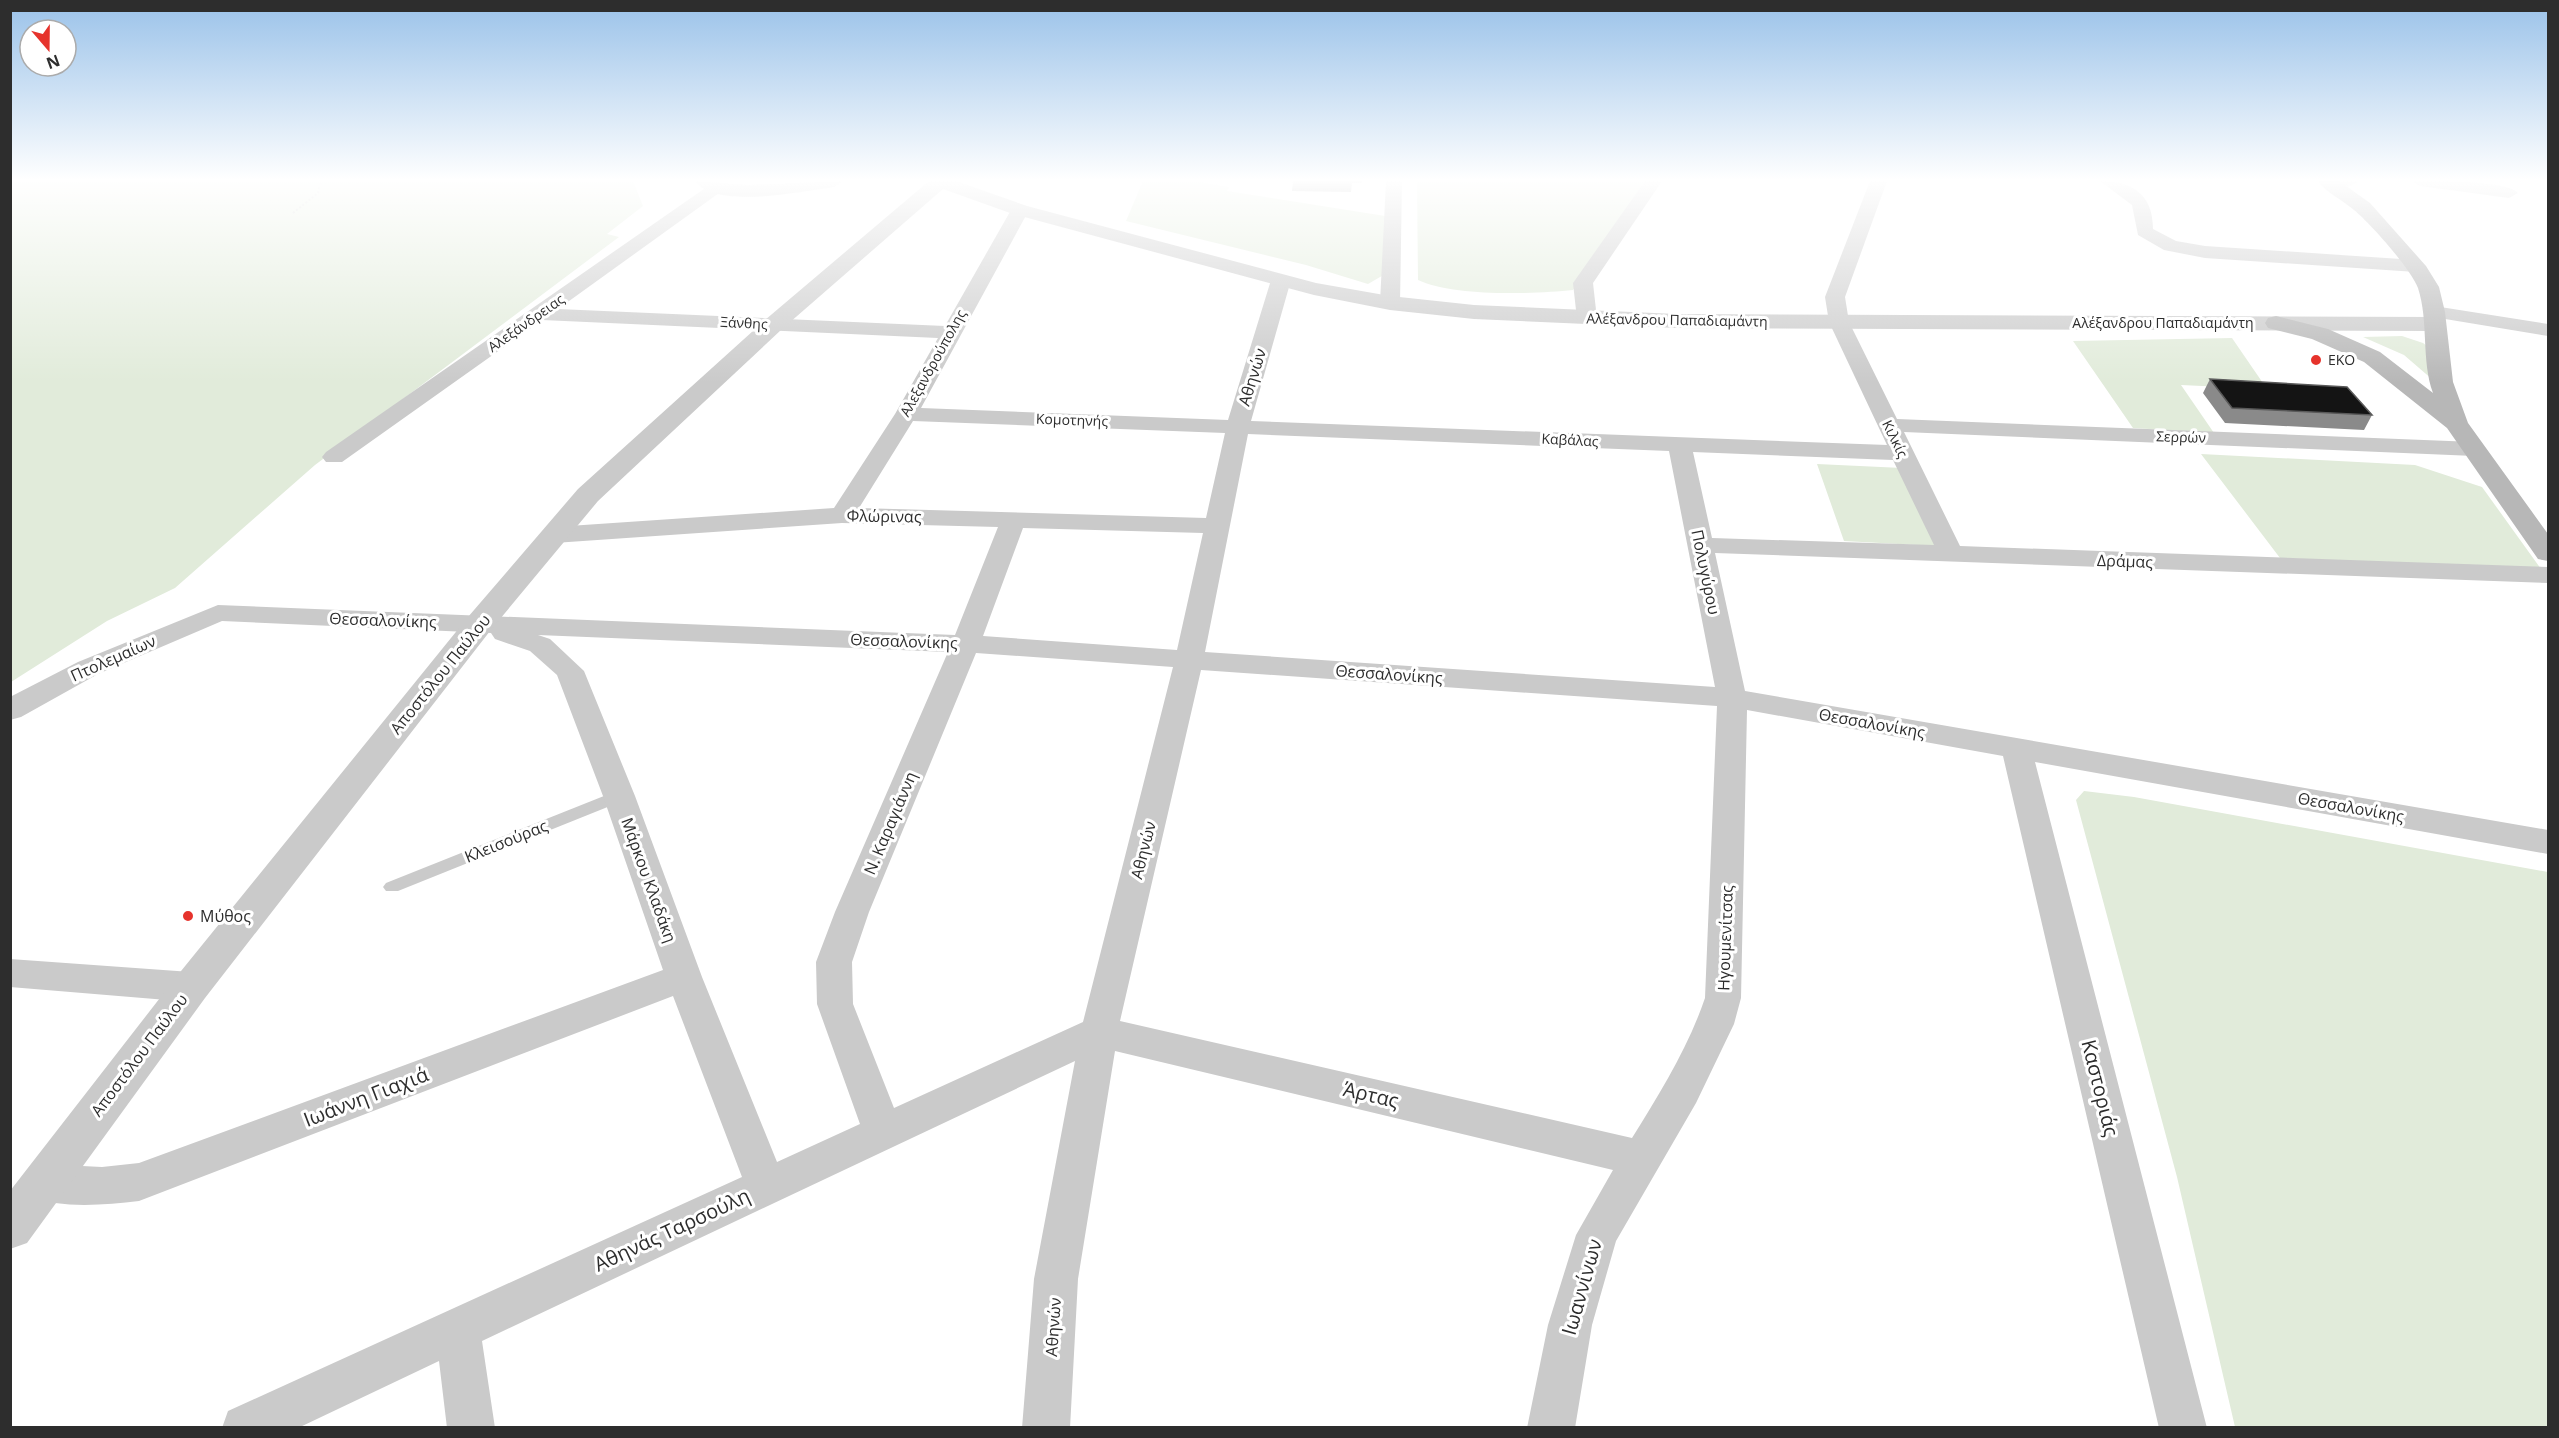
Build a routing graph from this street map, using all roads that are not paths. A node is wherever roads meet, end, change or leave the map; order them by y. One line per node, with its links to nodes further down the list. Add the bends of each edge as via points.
1 (626, 248): 13 (street, Αλεξάνδρειας)
2 (862, 248): 18 (street, Αποστόλου Παύλου)
3 (998, 248): 20 (street, Αλεξανδρούπολης)
4 (1162, 248): 11 (street, Αλέξανδρου Παπαδιαμάντη)
5 (1392, 248): 12 (street)
6 (1607, 248): 15 (street, via 1583,283)
7 (1854, 248): 16 (street, via 1835,297)
8 (2182, 248): 10 (street)
9 (2400, 248): 10 (main road)
10 (2416, 266): 14 (main road, via 2428,287)
11 (1281, 280): 12 (street, Αλέξανδρου Παπαδιαμάντη, via 1346,297); 23 (street, Αθηνών)
12 (1390, 303): 15 (street, Αλέξανδρου Παπαδιαμάντη)
13 (538, 314): 18 (street, Ξάνθης); 28 (street, Αλεξάνδρειας)
14 (2434, 318): 17 (street, Αλέξανδρου Παπαδιαμάντη); 19 (street); 22 (main road, via 2441,382)
15 (1587, 319): 16 (street, Αλέξανδρου Παπαδιαμάντη)
16 (1839, 322): 17 (street, Αλέξανδρου Παπαδιαμάντη); 24 (street, Κιλκίς)
17 (2276, 324): 22 (main road, via 2319,334 2372,357)
18 (773, 325): 20 (street, Ξάνθης); 32 (street, Αποστόλου Παύλου, via 627,457)
19 (2548, 330)
20 (950, 332): 21 (street, Αλεξανδρούπολης)
21 (906, 414): 23 (street, Κομοτηνής); 29 (street, Αλεξανδρούπολης)
22 (2456, 424): 26 (main road)
23 (1238, 425): 25 (street, Καβάλας); 31 (street, Αθηνών)
24 (1888, 425): 26 (street, Σερρών); 27 (street, Κιλκίς)
25 (1680, 445): 27 (street, Καβάλας); 33 (street, Πολυγύρου)
26 (2474, 449): 34 (main road)
27 (1902, 453): 35 (street, Κιλκίς)
28 (334, 458)
29 (843, 514): 30 (street, Φλώρινας); 32 (street, Φλώρινας)
30 (1014, 518): 31 (street, Φλώρινας); 39 (street, Ν. Καραγιάννη)
31 (1216, 526): 40 (street, Αθηνών)
32 (554, 535): 38 (street, Αποστόλου Παύλου)
33 (1701, 545): 35 (street, Δράμας); 41 (street, Πολυγύρου)
34 (2548, 553)
35 (1951, 555): 36 (street, Δράμας)
36 (2548, 575)
37 (218, 613): 38 (street, Θεσσαλονίκης); 42 (street, Πτολεμαίων, via 88,668)
38 (479, 624): 39 (street, Θεσσαλονίκης); 44 (street, Μάρκου Κλαδάκη, via 540,645 570,671); 49 (street, Αποστόλου Παύλου)
39 (966, 644): 40 (street, Θεσσαλονίκης); 51 (street, Ν. Καραγιάννη, via 834,962 835,1004)
40 (1189, 660): 41 (street, Θεσσαλονίκης); 50 (street, Αθηνών)
41 (1732, 698): 43 (street, Θεσσαλονίκης); 52 (street, Ηγουμενίτσας, via 1723,999 1715,1024)
42 (10, 710)
43 (2016, 748): 45 (street, Θεσσαλονίκης); 61 (street, Καστοριάς)
44 (619, 796): 46 (lane, Κλεισούρας); 48 (street, Μάρκου Κλαδάκη)
45 (2548, 842)
46 (392, 887)
47 (10, 974): 49 (street)
48 (684, 977): 53 (street, Ιωάννη Γιαχιά, via 139,1182 102,1186); 54 (street, Μάρκου Κλαδάκη)
49 (191, 987): 53 (street, Αποστόλου Παύλου)
50 (1099, 1032): 51 (street, Αθηνάς Ταρσούλη); 52 (street, Άρτας); 59 (street, Αθηνών, via 1056,1279)
51 (883, 1133): 54 (street, Αθηνάς Ταρσούλη)
52 (1644, 1159): 60 (street, Ιωαννίνων, via 1597,1235 1570,1325)
53 (42, 1183): 55 (street, Αποστόλου Παύλου)
54 (766, 1186): 56 (street, Αθηνάς Ταρσούλη)
55 (10, 1228)
56 (459, 1329): 57 (street, Αθηνάς Ταρσούλη); 58 (street)
57 (245, 1428)
58 (471, 1428)
59 (1046, 1428)
60 (1551, 1428)
61 (2183, 1428)

